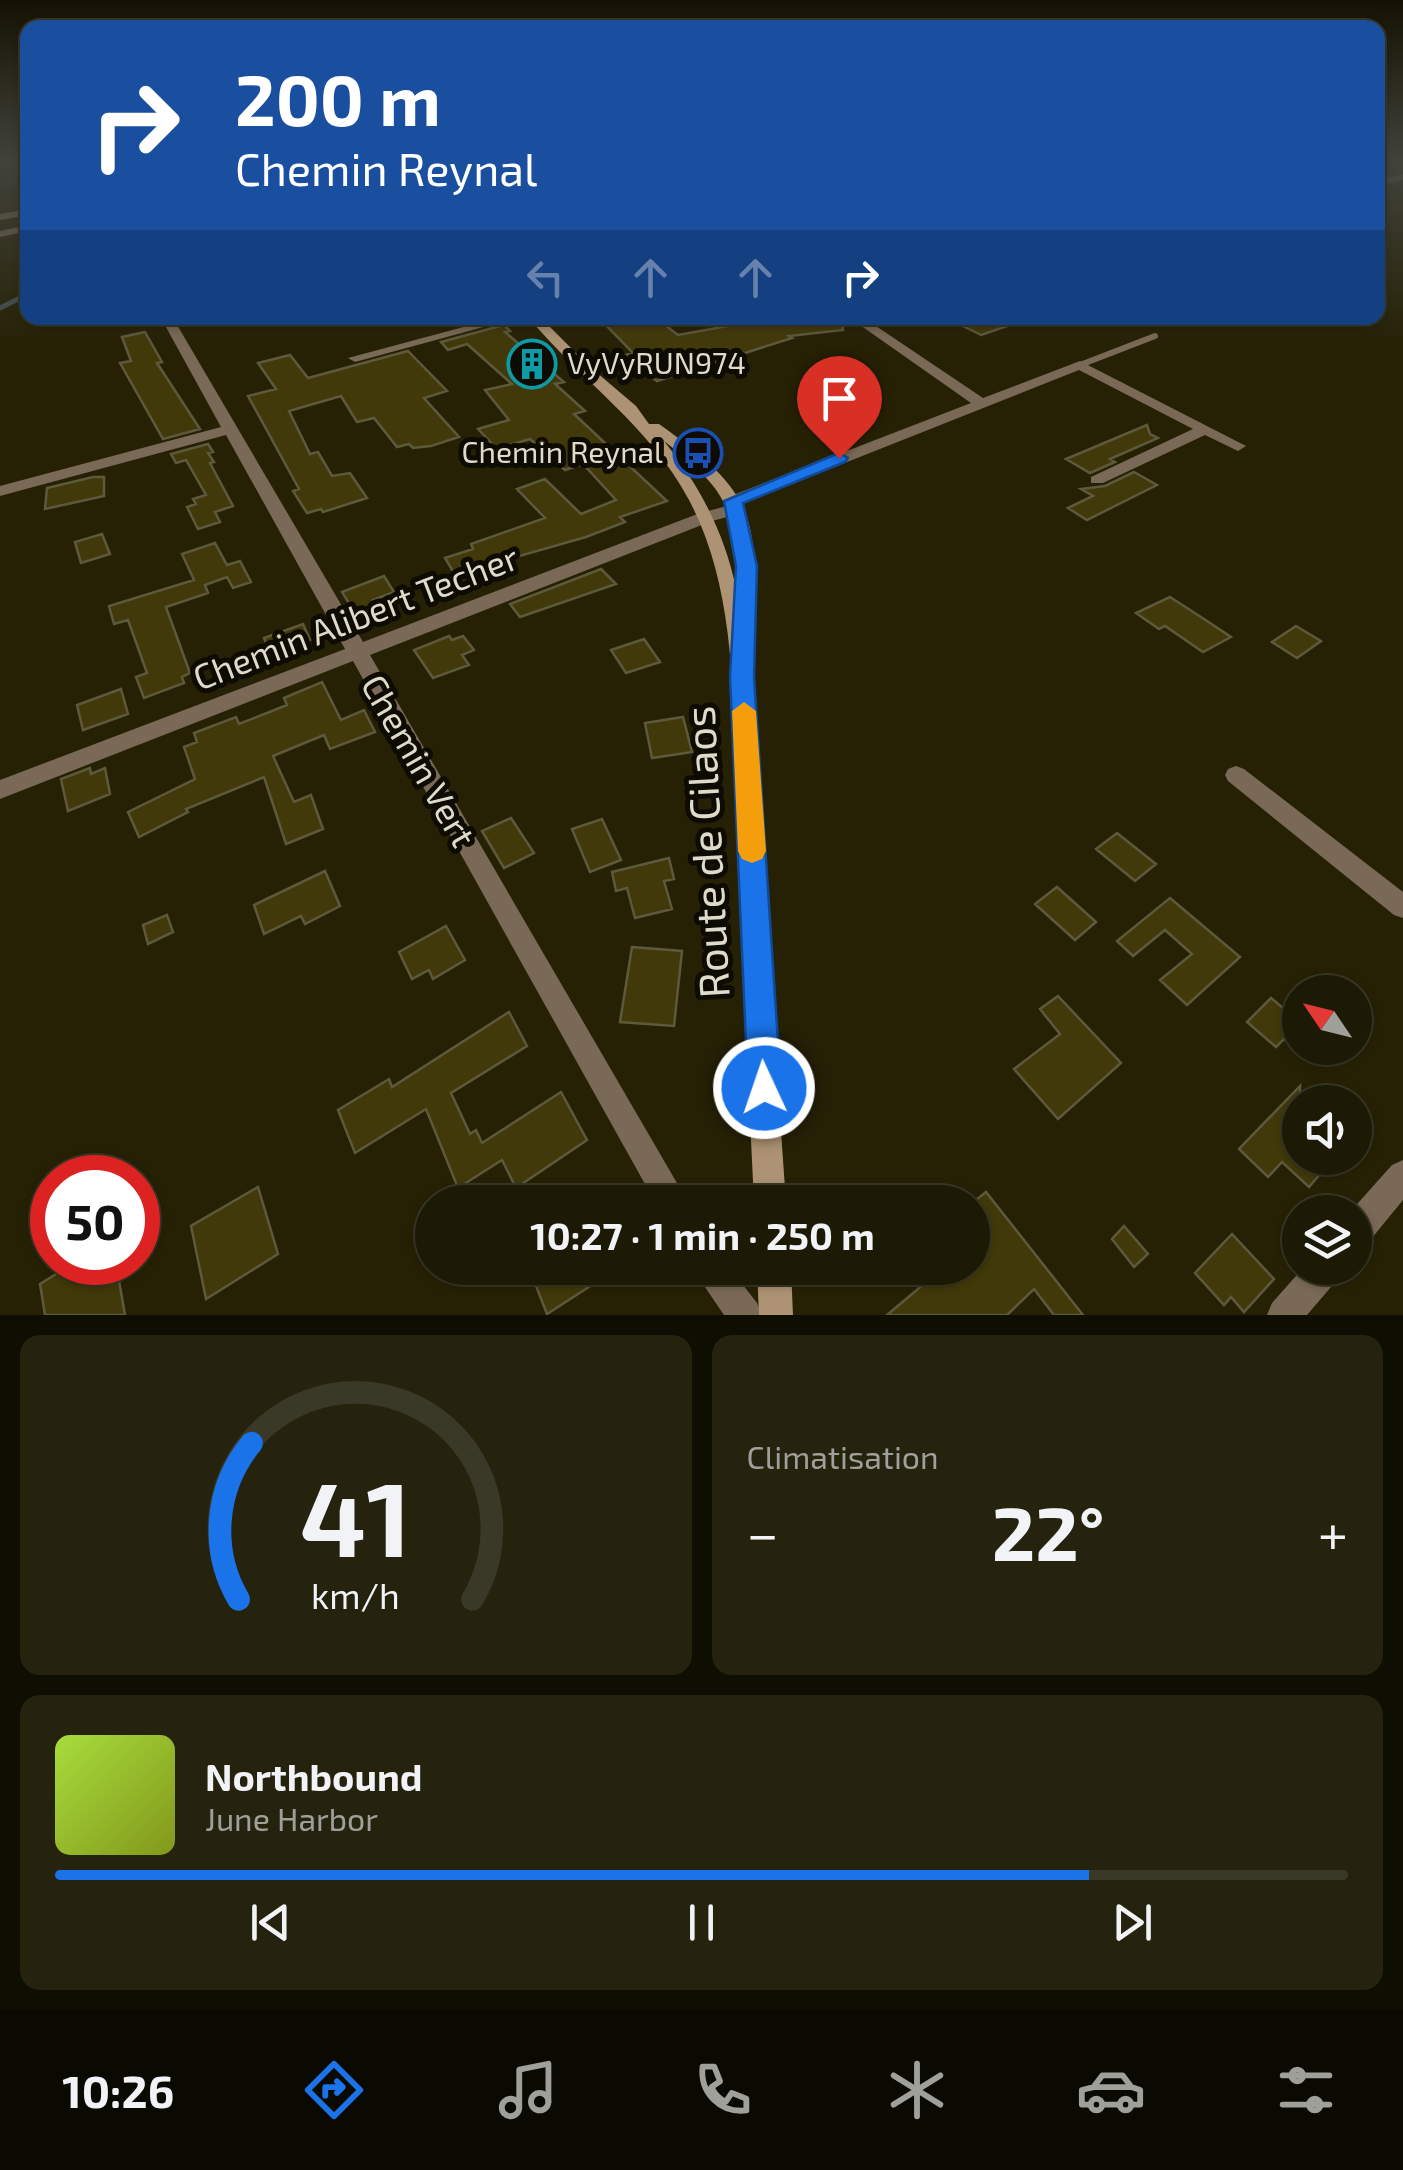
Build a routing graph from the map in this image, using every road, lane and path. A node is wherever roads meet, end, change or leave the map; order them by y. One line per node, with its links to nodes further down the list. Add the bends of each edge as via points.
1 (171, 325): 9 (street, Chemin Vert)
2 (483, 325): 6 (street)
3 (542, 325): 11 (main road, Route de Cilaos)
4 (866, 325): 8 (street)
5 (1154, 336): 7 (lane)
6 (355, 358)
7 (1080, 365): 8 (street); 10 (street)
8 (980, 402): 15 (street)
9 (230, 429): 14 (street); 17 (street, Chemin Vert)
10 (1205, 429): 12 (street); 13 (street)
11 (664, 441): 15 (main road, Route de Cilaos, via 697,460); 16 (main road, Route de Cilaos)
12 (1238, 446)
13 (1097, 480)
14 (0, 491)
15 (734, 505): 16 (street, Chemin Alibert Techer); 18 (main road, Route de Cilaos, via 746,566)
16 (706, 517): 17 (street, Chemin Alibert Techer); 18 (main road, Route de Cilaos)
17 (356, 652): 20 (street, Chemin Alibert Techer); 23 (street, Chemin Vert)
18 (742, 677): 24 (main road, Route de Cilaos)
19 (1236, 776): 21 (street)
20 (0, 790)
21 (1403, 908)
22 (1403, 1176): 25 (street)
23 (662, 1185)
24 (769, 1185)
25 (1372, 1212)
26 (722, 1285): 29 (street)
27 (775, 1285): 30 (main road)
28 (1310, 1285): 31 (street)
29 (745, 1315)
30 (776, 1315)
31 (1284, 1315)

